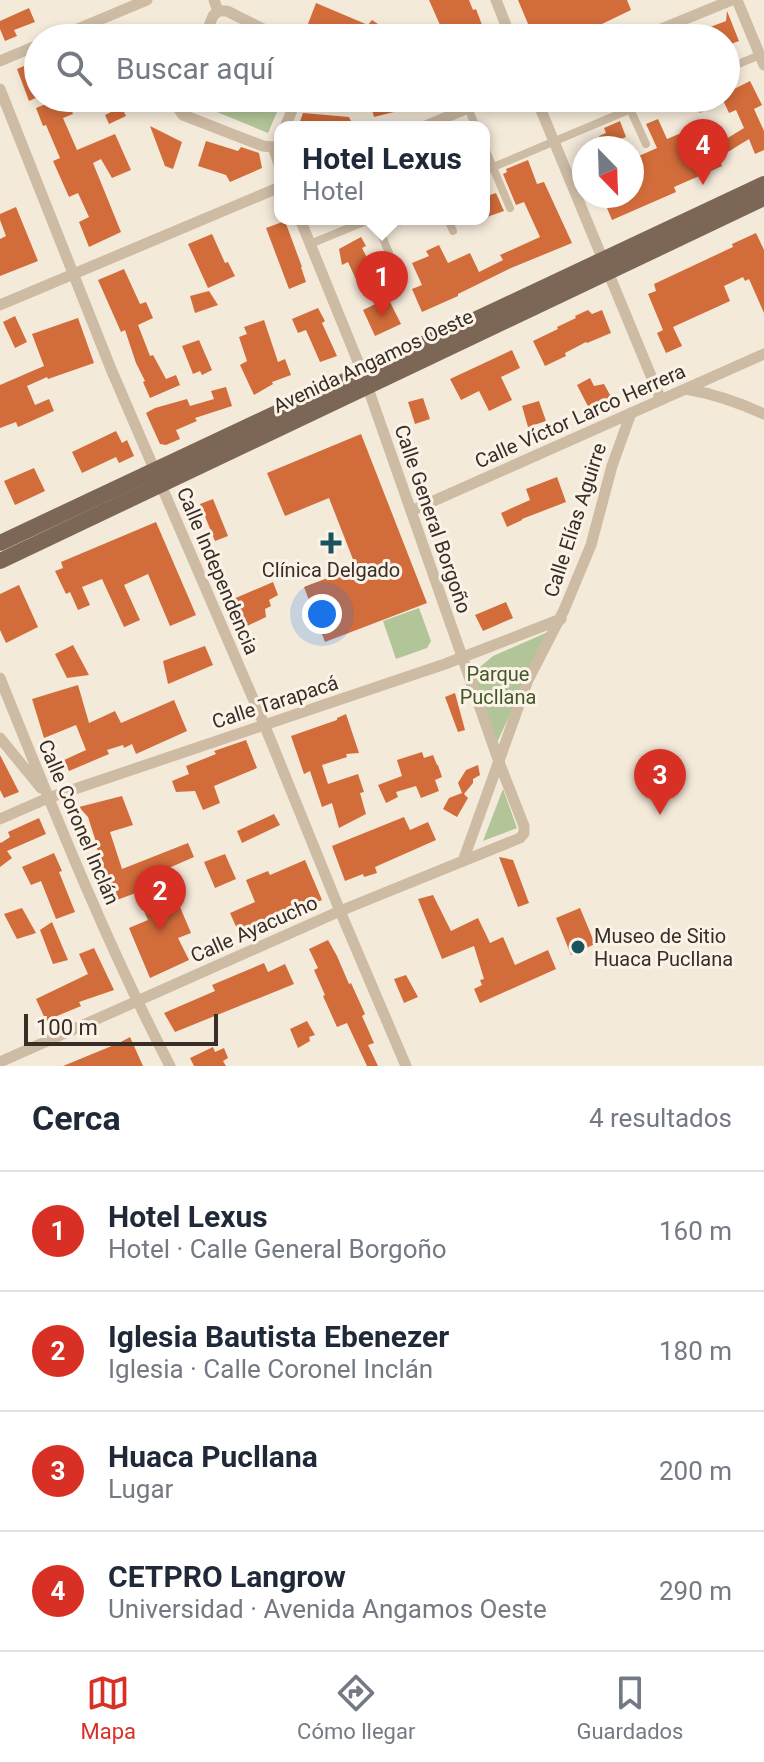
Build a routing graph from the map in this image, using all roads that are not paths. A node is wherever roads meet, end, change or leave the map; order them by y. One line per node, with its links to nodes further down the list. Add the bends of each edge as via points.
1 (147, 0): 5 (street)
2 (496, 0): 7 (street)
3 (735, 0): 8 (street); 10 (street)
4 (216, 6): 6 (street)
5 (90, 24)
6 (253, 24)
7 (505, 24)
8 (685, 24)
9 (24, 51): 11 (street)
10 (762, 60): 12 (street)
11 (0, 61)
12 (740, 66)
13 (0, 89): 37 (street, Calle Independencia)
14 (181, 112): 21 (street, via 263,146)
15 (459, 112): 19 (street)
16 (542, 112): 20 (street)
17 (623, 112): 20 (street)
18 (631, 112): 22 (street)
19 (437, 121)
20 (555, 141): 23 (street); 36 (street)
21 (274, 143)
22 (646, 144)
23 (490, 168)
24 (490, 173): 28 (street)
25 (764, 184): 36 (main road, Avenida Angamos Oeste)
26 (274, 190): 37 (street)
27 (764, 198): 36 (main road, Avenida Angamos Oeste)
28 (510, 208)
29 (302, 225): 34 (street, Calle General Borgoño)
30 (358, 225): 34 (street)
31 (376, 225): 35 (street)
32 (450, 225): 33 (street)
33 (453, 231)
34 (310, 244): 40 (street, Calle General Borgoño)
35 (389, 253)
36 (607, 266): 40 (main road, Avenida Angamos Oeste); 42 (street)
37 (72, 274): 38 (street); 45 (street, Calle Independencia)
38 (0, 305)
39 (764, 354): 41 (street, Calle Víctor Larco Herrera)
40 (366, 380): 45 (main road, Avenida Angamos Oeste); 46 (street, Calle General Borgoño)
41 (685, 389): 42 (street, Calle Víctor Larco Herrera); 44 (street)
42 (661, 400): 43 (street, Calle Víctor Larco Herrera)
43 (631, 413): 46 (street, Calle Víctor Larco Herrera); 49 (street, Calle Elías Aguirre, via 591,545)
44 (764, 414)
45 (158, 477): 47 (main road, Avenida Angamos Oeste); 48 (main road, Avenida Angamos Oeste); 52 (street, Calle Independencia)
46 (411, 511): 50 (street, Calle General Borgoño)
47 (0, 543)
48 (0, 561)
49 (561, 619): 50 (street, Calle Tarapacá); 54 (street, Calle Elías Aguirre, via 528,680)
50 (462, 657): 52 (street, Calle Tarapacá); 54 (street, Calle General Borgoño)
51 (0, 678): 55 (street, Calle Coronel Inclán)
52 (264, 724): 55 (street, Calle Tarapacá); 59 (street, Calle Independencia)
53 (0, 738): 55 (street)
54 (499, 762): 57 (street, Calle General Borgoño); 58 (street, Calle Elías Aguirre)
55 (48, 798): 56 (street, Calle Tarapacá); 60 (street, Calle Coronel Inclán)
56 (0, 819)
57 (524, 833): 58 (street, Calle Ayacucho)
58 (463, 861): 59 (street, Calle Ayacucho)
59 (340, 911): 60 (street, Calle Ayacucho); 63 (street, Calle Independencia)
60 (136, 1001): 61 (street, Calle Ayacucho); 62 (street, Calle Coronel Inclán)
61 (0, 1062)
62 (170, 1066)
63 (406, 1066)

